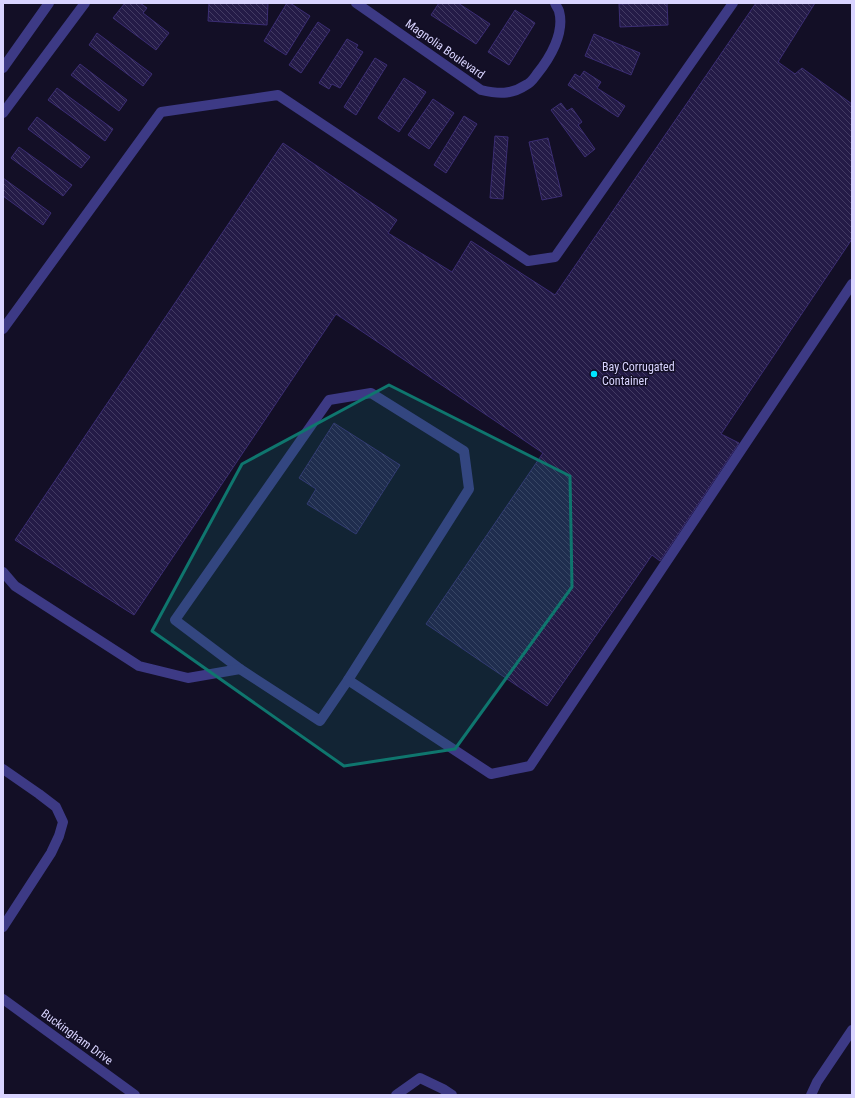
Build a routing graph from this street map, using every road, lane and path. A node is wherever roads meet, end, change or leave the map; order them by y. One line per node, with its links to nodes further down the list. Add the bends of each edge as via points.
1 (49, 3): 6 (street)
2 (85, 3): 7 (street)
3 (356, 3): 4 (street, Magnolia Boulevard, via 482,90 494,93 506,93 528,85 554,49 560,23 559,10)
4 (554, 3)
5 (733, 3): 9 (street, via 555,257 528,261 278,95 161,112)
6 (3, 68)
7 (3, 113)
8 (852, 284): 12 (street, via 530,766 491,774)
9 (3, 329)
10 (3, 572): 11 (street, via 15,586 139,666 188,678)
11 (240, 669): 12 (street, via 320,721); 12 (street, via 175,620 328,400 371,393 464,451 469,489)
12 (348, 680)
13 (3, 769): 14 (street, via 56,807 63,822 51,853)
14 (3, 927)
15 (3, 1000): 17 (street, Buckingham Drive)
16 (852, 1030): 20 (street)
17 (135, 1095)
18 (396, 1095): 19 (street, via 420,1078)
19 (452, 1095)
20 (811, 1095)

